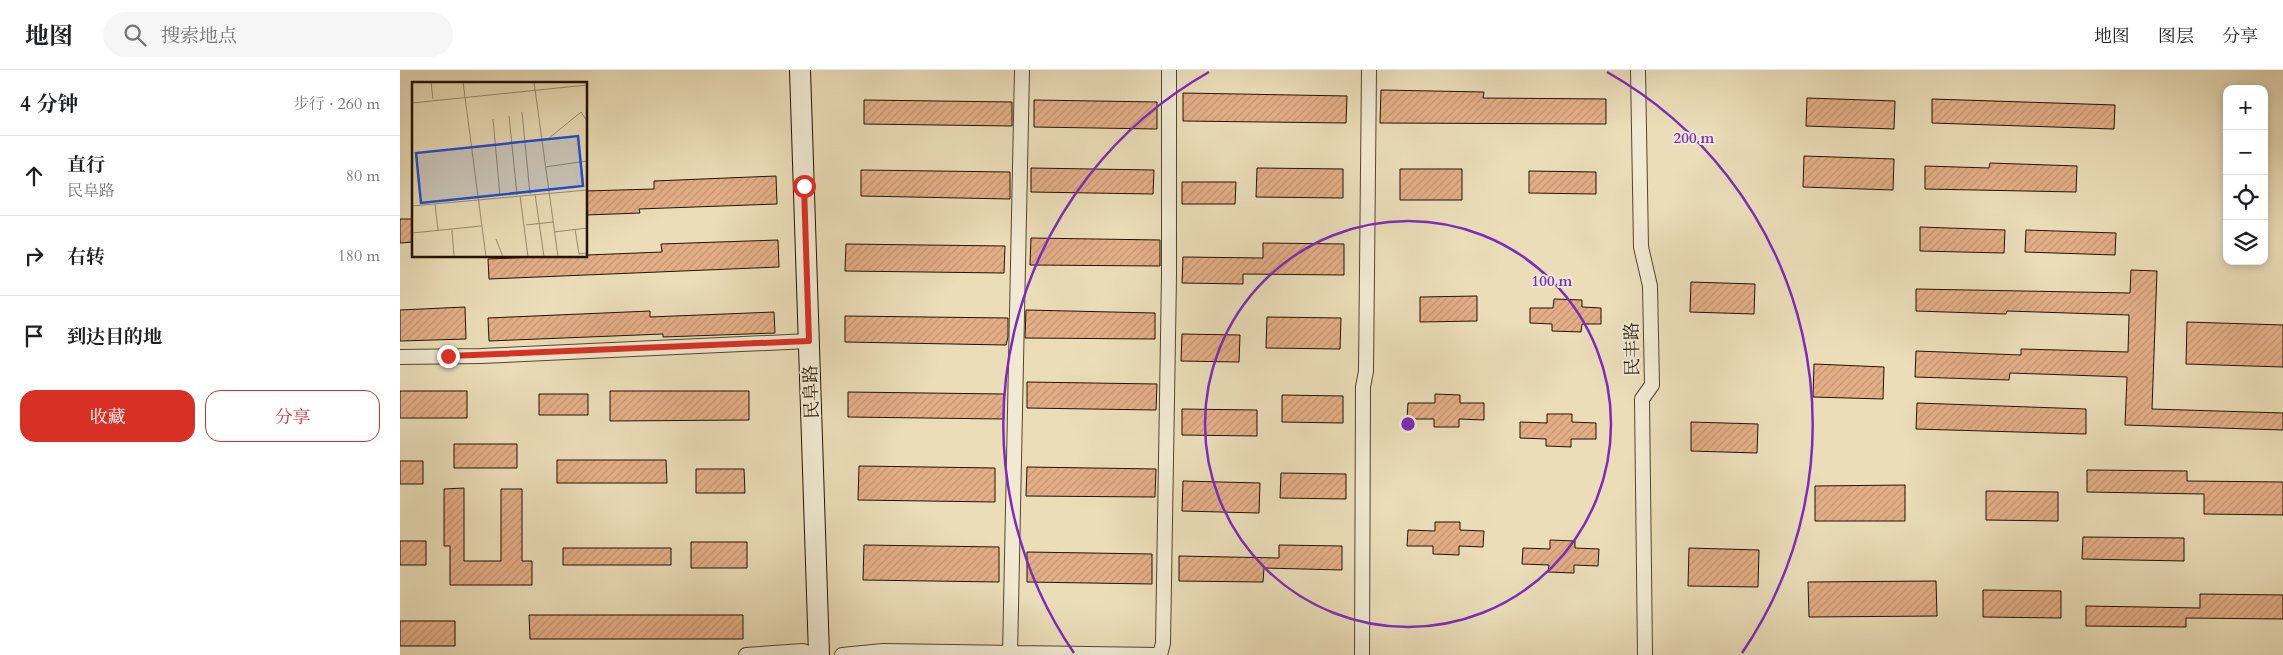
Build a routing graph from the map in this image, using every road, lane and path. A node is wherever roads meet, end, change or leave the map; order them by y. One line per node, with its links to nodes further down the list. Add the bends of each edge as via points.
1 (800, 70): 6 (street, 民阜路)
2 (1022, 70): 8 (street)
3 (1169, 70): 13 (street, via 1166,527 1163,643)
4 (1369, 70): 14 (street)
5 (1638, 70): 15 (street, 民丰路, via 1641,247 1650,286 1652,386 1642,399)
6 (809, 341): 7 (street, via 491,356); 11 (street, 民阜路)
7 (400, 357)
8 (1010, 654): 12 (street, via 883,651); 13 (street)
9 (746, 655): 10 (street, via 803,651)
10 (813, 655)
11 (820, 655)
12 (842, 655)
13 (1159, 655)
14 (1362, 655)
15 (1646, 655)

